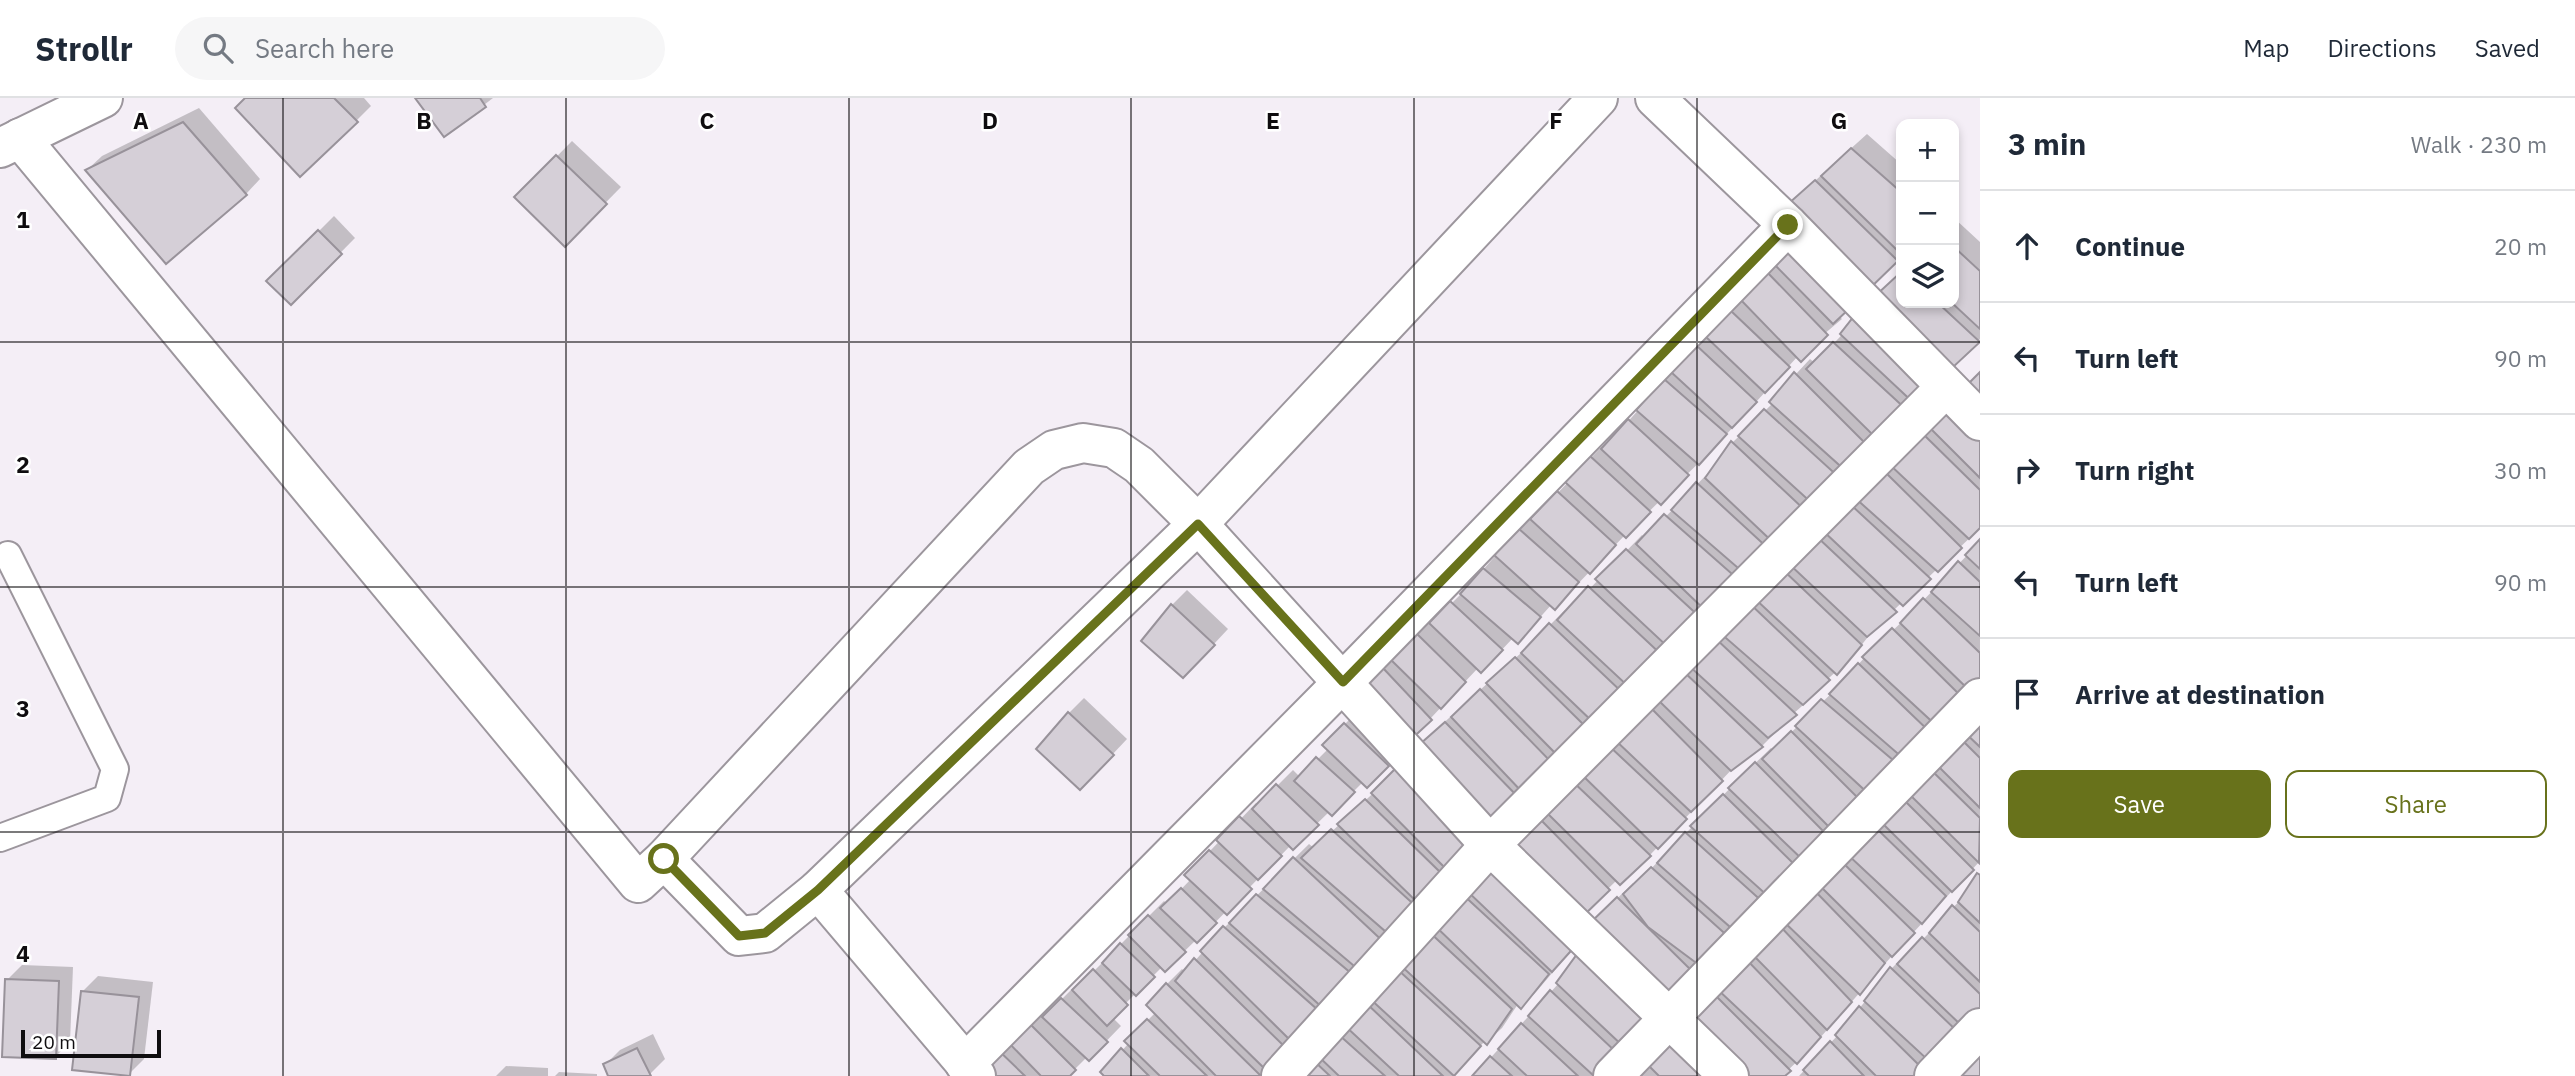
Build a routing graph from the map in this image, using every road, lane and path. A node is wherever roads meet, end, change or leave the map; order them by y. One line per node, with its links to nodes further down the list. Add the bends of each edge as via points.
1 (103, 98): 4 (street)
2 (1598, 98): 8 (street)
3 (1655, 98): 5 (street)
4 (10, 143): 14 (street, via 638,883)
5 (1788, 225): 6 (street); 10 (street)
6 (1945, 388): 7 (street); 13 (street)
7 (1980, 421)
8 (1198, 524): 10 (street); 14 (street, via 1139,465 1114,448 1083,443 1054,450 1029,467); 15 (street)
9 (3, 550): 12 (lane, via 115,769 107,798)
10 (1343, 682): 13 (street); 18 (street)
11 (1980, 698): 16 (street)
12 (0, 838)
13 (1490, 845): 16 (street); 19 (street)
14 (664, 859): 15 (street, via 739,936 765,933)
15 (818, 890): 18 (street)
16 (1669, 1018): 20 (street); 21 (street)
17 (1980, 1028): 22 (street)
18 (970, 1070)
19 (1281, 1076)
20 (1613, 1076)
21 (1728, 1076)
22 (1934, 1076)

